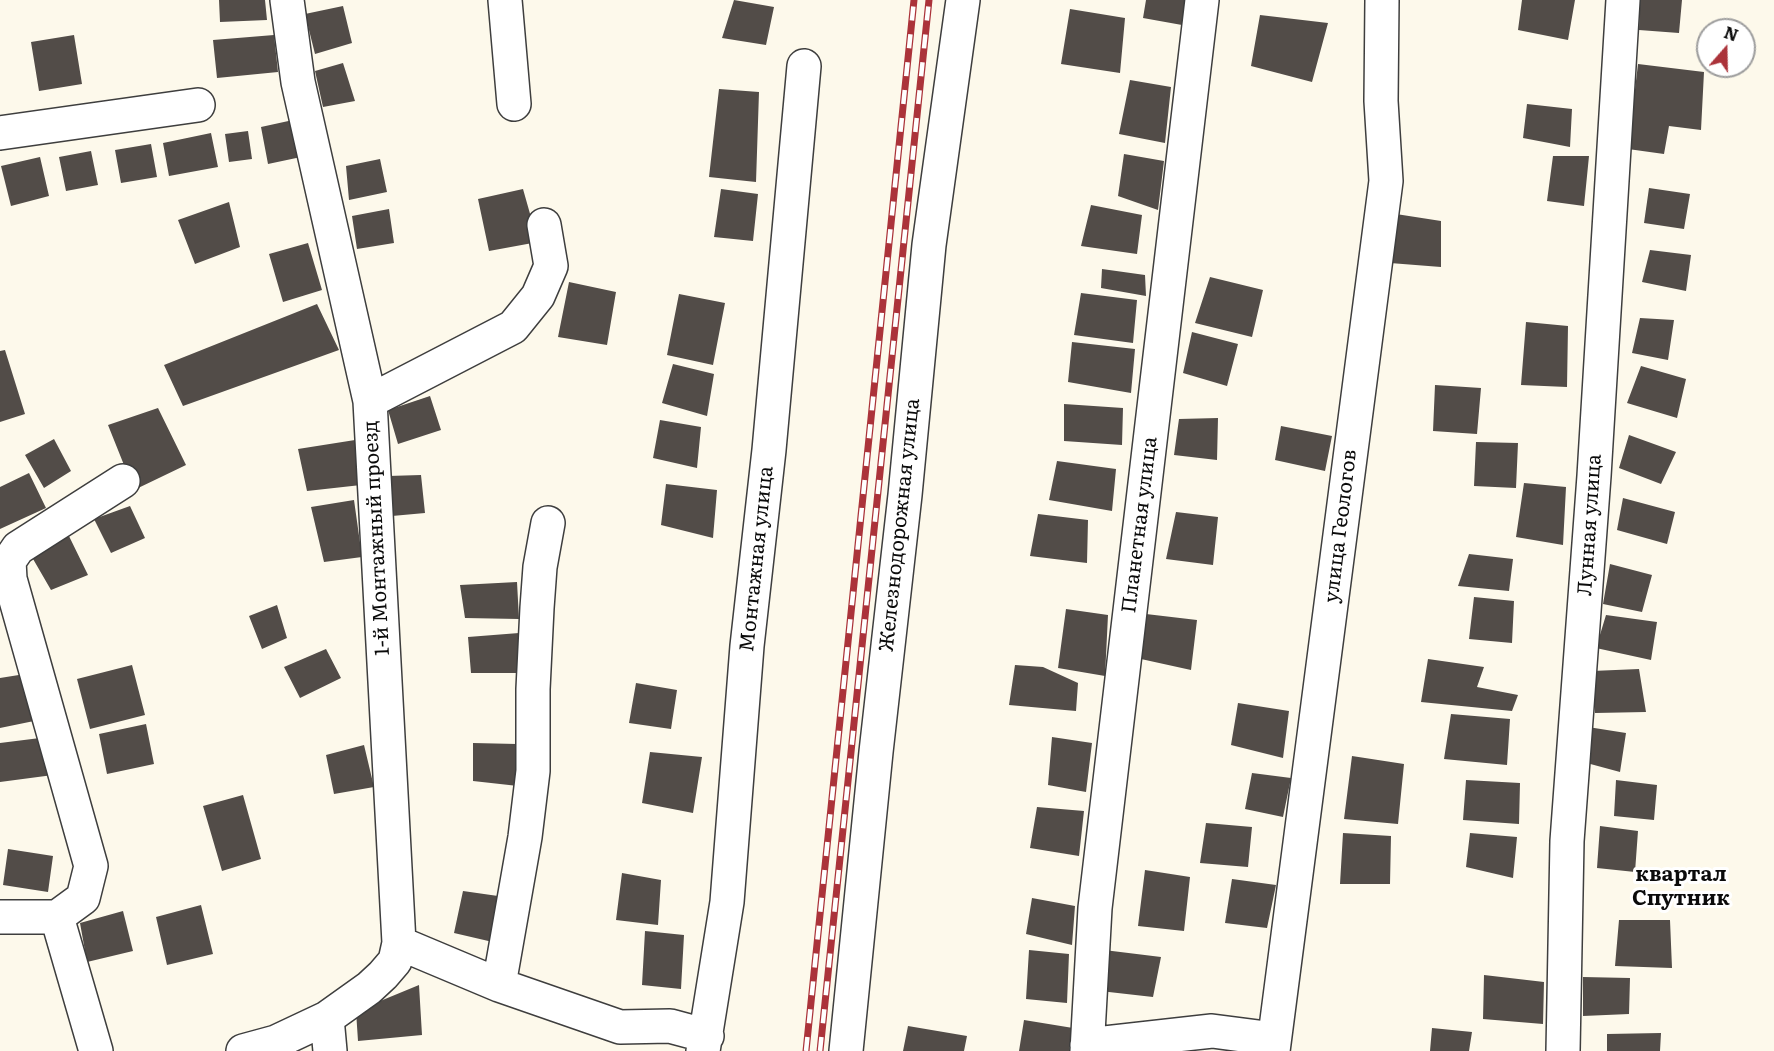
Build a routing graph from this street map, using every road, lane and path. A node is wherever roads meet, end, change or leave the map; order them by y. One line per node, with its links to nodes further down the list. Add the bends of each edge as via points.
1 (287, 0): 12 (street, 1-й Монтажный проезд, via 298,82)
2 (505, 0): 8 (street)
3 (963, 0): 26 (street, Железнодорожная улица, via 929,245)
4 (1202, 0): 22 (street, Планетная улица, via 1095,908)
5 (1382, 0): 21 (street, улица Геологов, via 1381,101 1386,181)
6 (1623, 0): 27 (street, Лунная улица, via 1567,841)
7 (804, 66): 20 (street, Монтажная улица, via 747,646 727,902)
8 (514, 104)
9 (198, 105): 10 (street)
10 (0, 133)
11 (544, 225): 12 (street, via 550,266 538,296 513,327)
12 (370, 401): 17 (street, 1-й Монтажный проезд)
13 (123, 481): 16 (street, via 18,548 9,561 9,579 91,866 83,898)
14 (548, 523): 18 (street, via 537,608 533,771)
15 (0, 916): 16 (street)
16 (57, 917): 23 (street)
17 (399, 943): 18 (street); 19 (street, 1-й Монтажный проезд, via 395,961 383,975)
18 (499, 985): 20 (street, via 620,1027 670,1026)
19 (327, 1018): 24 (street, 1-й Монтажный проезд, via 276,1042); 25 (street)
20 (705, 1044)
21 (1274, 1045): 22 (street, via 1212,1031)
22 (1087, 1048)
23 (96, 1051)
24 (243, 1051)
25 (330, 1051)
26 (846, 1051)
27 (1563, 1051)

